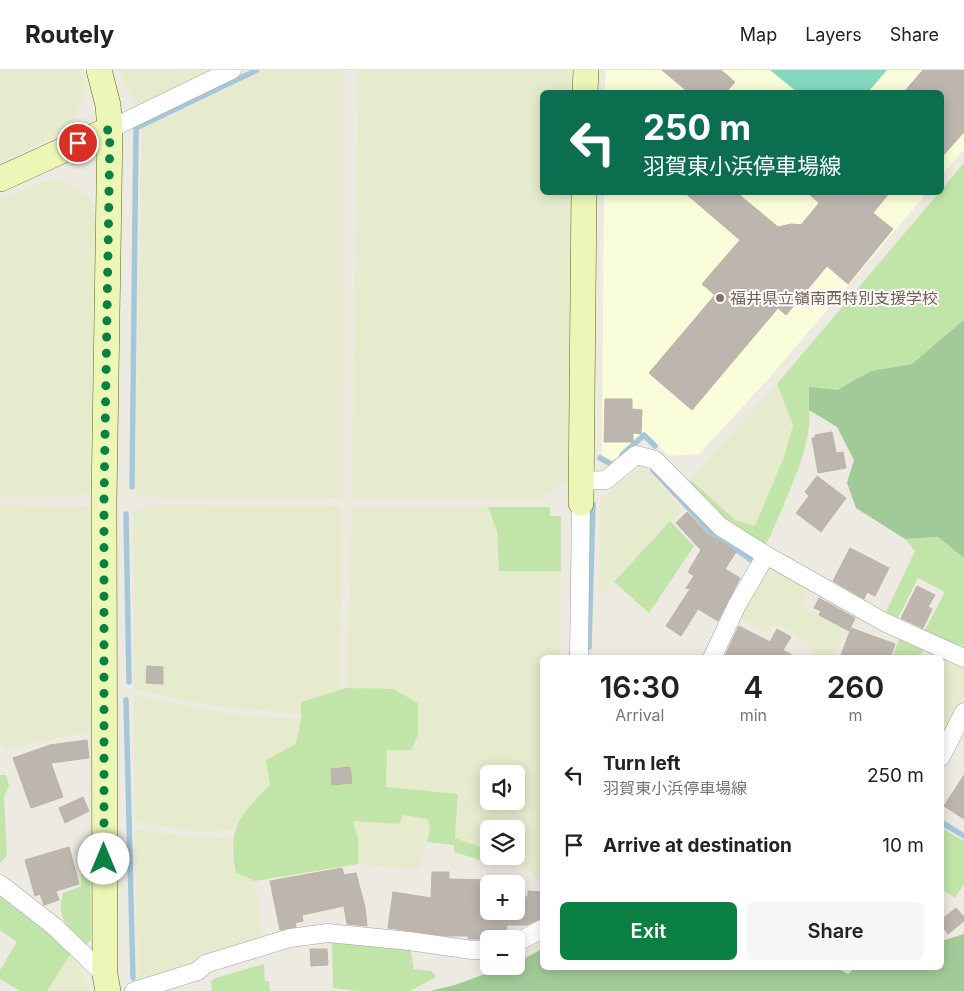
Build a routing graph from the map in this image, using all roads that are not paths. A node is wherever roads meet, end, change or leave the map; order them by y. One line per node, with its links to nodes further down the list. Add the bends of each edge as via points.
1 (99, 70): 5 (main road)
2 (232, 70): 5 (street)
3 (586, 70): 4 (main road)
4 (585, 90)
5 (110, 129): 6 (main road); 19 (main road, via 104,500)
6 (0, 179)
7 (584, 195): 8 (main road)
8 (581, 492): 9 (street, via 606,480 636,455 656,460 721,527); 10 (street)
9 (766, 555): 11 (street); 12 (street, via 884,622)
10 (580, 655)
11 (713, 655)
12 (964, 658)
13 (964, 712): 14 (street)
14 (944, 751)
15 (0, 884): 19 (street, via 55,927)
16 (540, 929): 17 (street)
17 (525, 938)
18 (480, 950): 20 (street, via 346,934 310,935 264,945)
19 (106, 983)
20 (134, 991)

